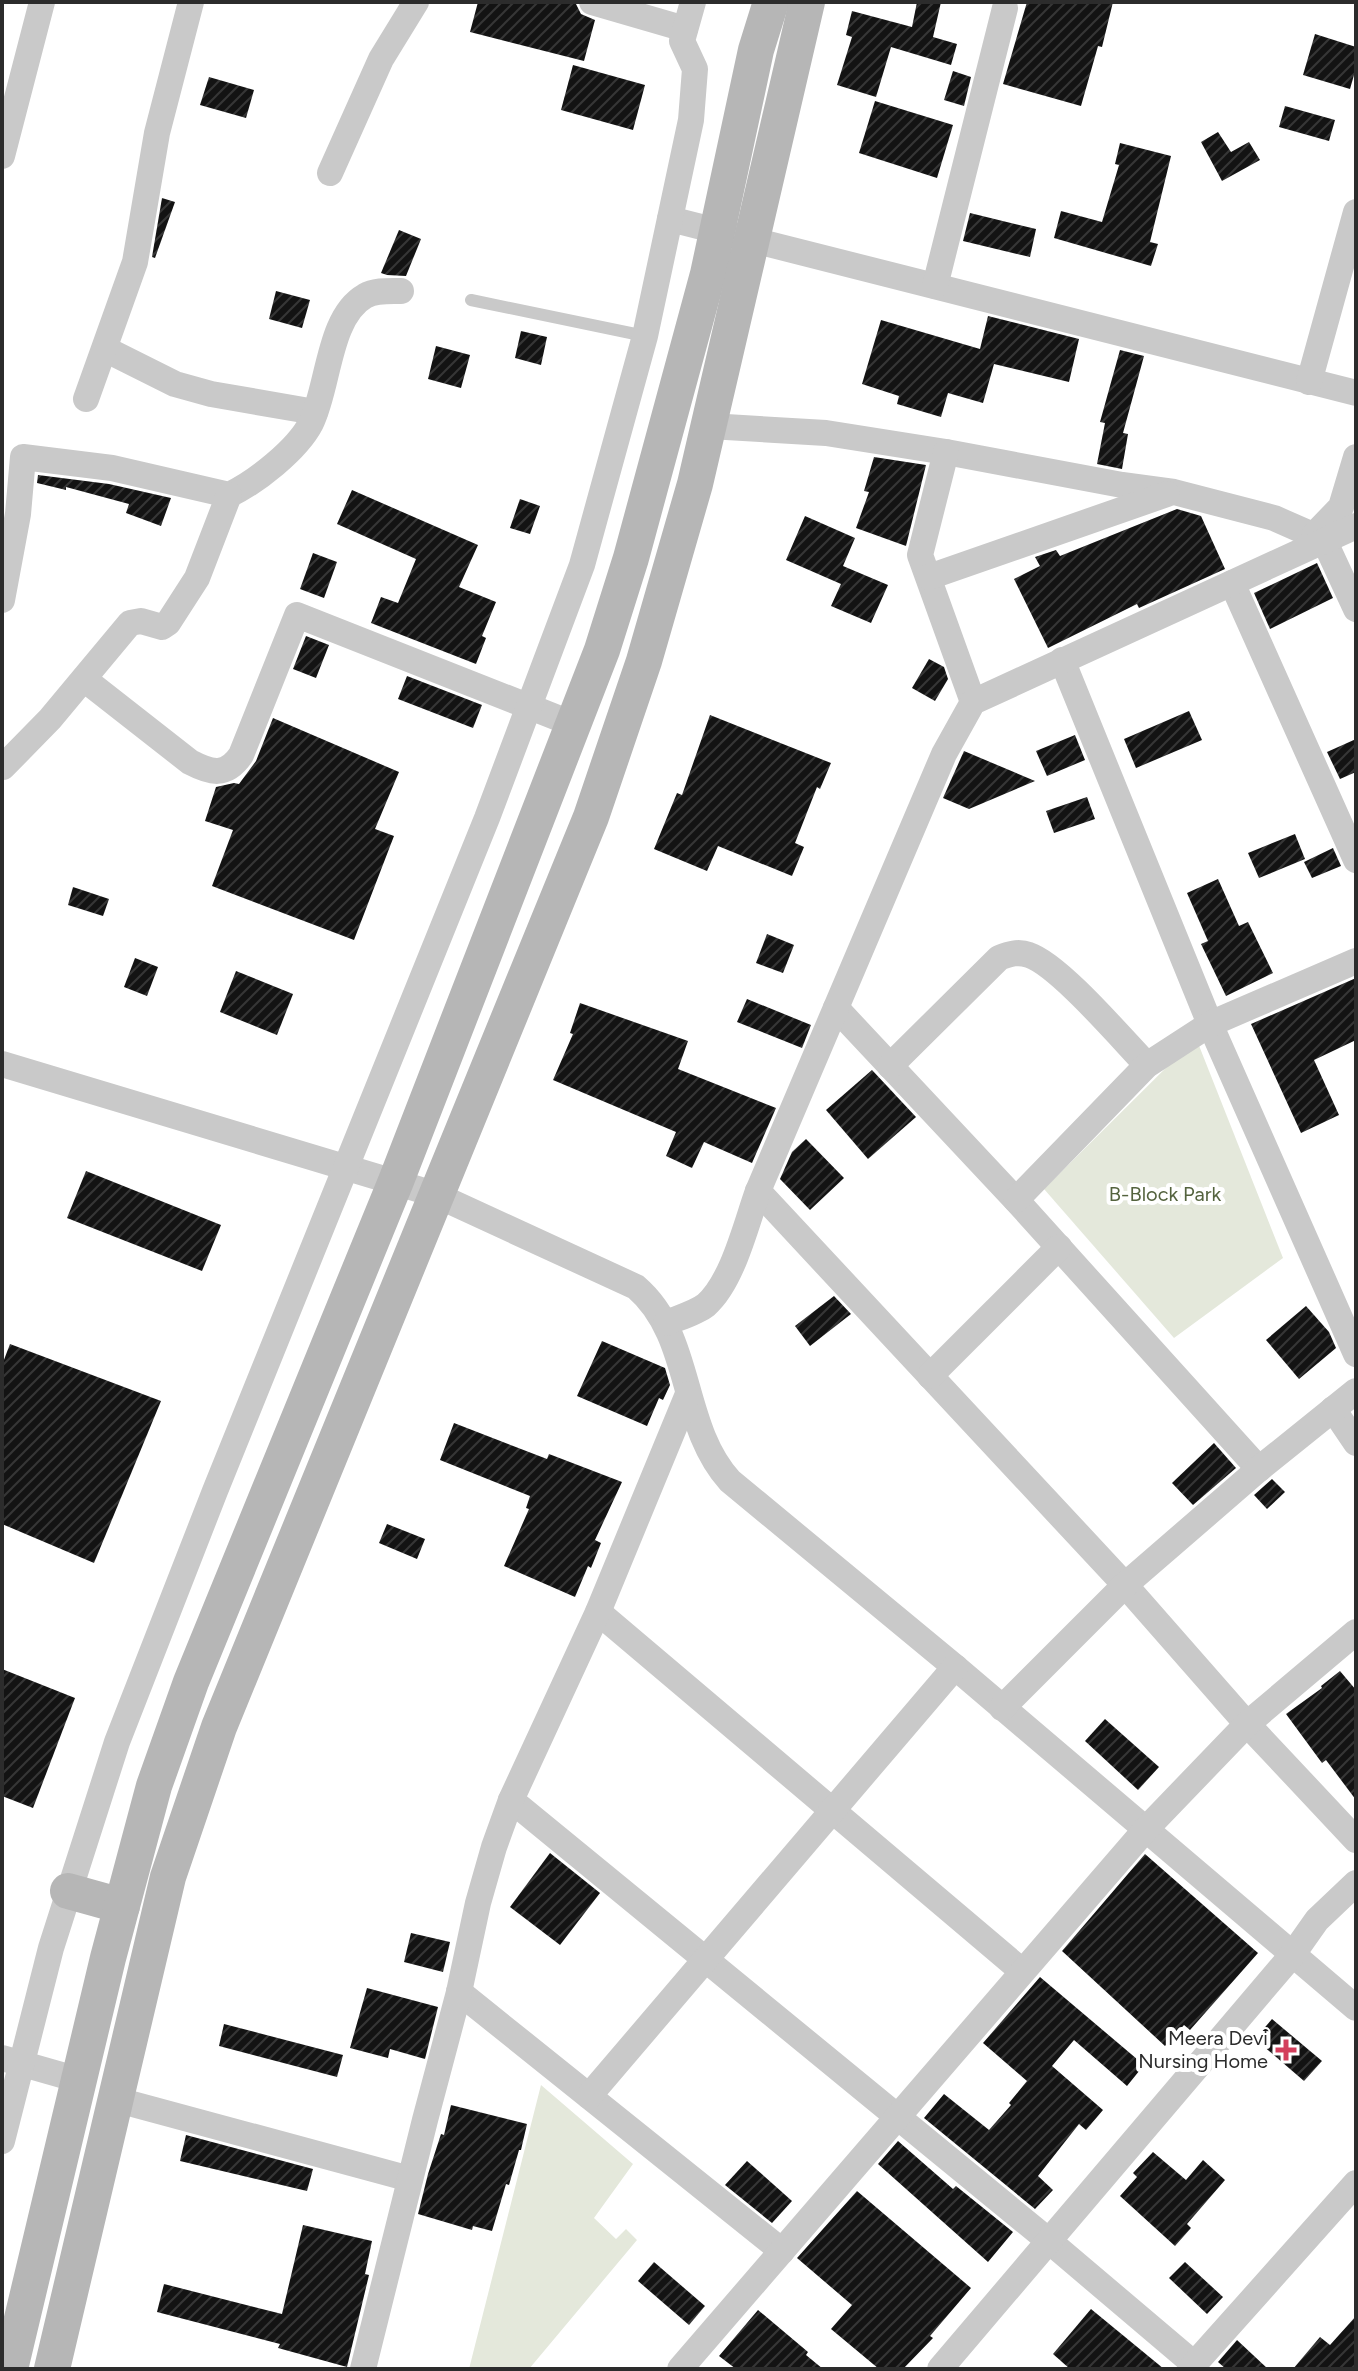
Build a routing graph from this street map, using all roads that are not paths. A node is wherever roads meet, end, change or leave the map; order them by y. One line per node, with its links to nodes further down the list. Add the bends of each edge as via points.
1 (42, 2): 10 (street)
2 (191, 2): 19 (street, via 157,133 135,262)
3 (416, 2): 11 (street, via 381,59)
4 (592, 2): 9 (street)
5 (693, 2): 9 (street)
6 (771, 2): 14 (street, via 756,50)
7 (807, 2): 14 (street)
8 (1005, 8): 15 (street)
9 (685, 29): 13 (street, via 684,49 695,69 691,120)
10 (2, 156)
11 (330, 173)
12 (1356, 212): 20 (street)
13 (670, 219): 14 (street); 18 (street)
14 (735, 235): 15 (street); 24 (street); 39 (street, via 602,650)
15 (935, 286): 20 (street)
16 (401, 291): 23 (street, via 366,295 351,307)
17 (471, 300): 18 (lane)
18 (645, 336): 38 (street, via 582,565)
19 (105, 349): 22 (street); 23 (street, via 175,384)
20 (1309, 382): 21 (street)
21 (1356, 393)
22 (86, 399)
23 (315, 412): 28 (street, via 304,435 286,454)
24 (709, 426): 25 (street, via 826,433); 51 (street, via 644,661 591,817)
25 (946, 452): 27 (street); 31 (street, via 920,555)
26 (1356, 457): 30 (street, via 1341,507)
27 (1174, 492): 30 (street, via 1274,518); 31 (street)
28 (229, 495): 33 (street, via 112,468 23,457); 36 (street, via 197,578 168,623 130,623)
29 (1356, 526): 30 (street)
30 (1319, 538): 32 (street); 34 (street)
31 (929, 577): 37 (street)
32 (1232, 583): 35 (street); 41 (street)
33 (2, 600)
34 (1356, 609)
35 (1062, 660): 37 (street); 44 (street)
36 (84, 679): 38 (street, via 190,762 221,772 241,755 297,615); 40 (street)
37 (973, 702): 43 (street, via 944,754)
38 (530, 708): 39 (street); 48 (street)
39 (573, 724): 49 (street)
40 (3, 767)
41 (1356, 860)
42 (1356, 961): 44 (street)
43 (836, 1008): 47 (street); 50 (street)
44 (1210, 1024): 46 (street); 55 (street)
45 (2, 1064): 48 (street)
46 (1147, 1065): 47 (street, via 1057,973 1030,955 1015,952 999,958); 52 (street)
47 (890, 1066): 52 (street)
48 (347, 1167): 49 (street); 73 (street, via 117,1742)
49 (396, 1181): 51 (street); 74 (street, via 191,1682 154,1786)
50 (758, 1191): 54 (street, via 716,1293 704,1307); 56 (street)
51 (434, 1194): 54 (street, via 636,1287); 83 (street, via 219,1727 168,1877)
52 (1016, 1200): 53 (street)
53 (1059, 1247): 56 (street); 61 (street)
54 (666, 1323): 58 (street)
55 (1356, 1354)
56 (930, 1376): 62 (street)
57 (1356, 1391): 59 (street)
58 (688, 1394): 63 (street); 65 (street, via 702,1440 730,1481)
59 (1333, 1409): 60 (street); 61 (street)
60 (1356, 1443)
61 (1259, 1469): 62 (street)
62 (1125, 1585): 66 (street); 67 (street)
63 (598, 1612): 68 (street); 69 (street)
64 (1356, 1632): 67 (street)
65 (955, 1667): 66 (street); 69 (street)
66 (1002, 1708): 70 (street)
67 (1247, 1724): 70 (street); 71 (street)
68 (511, 1800): 76 (street); 78 (street, via 478,1903)
69 (833, 1811): 76 (street); 77 (street)
70 (1146, 1829): 75 (street); 77 (street)
71 (1356, 1840)
72 (1356, 1883): 75 (street, via 1317,1920)
73 (68, 1891): 74 (street); 80 (street)
74 (122, 1906): 81 (street)
75 (1293, 1954): 79 (street); 88 (street)
76 (706, 1960): 82 (street); 84 (street)
77 (1022, 1971): 84 (street)
78 (459, 1992): 82 (street); 86 (street)
79 (1356, 2008)
80 (11, 2061): 81 (street); 85 (street)
81 (79, 2080): 91 (street)
82 (589, 2096): 89 (street)
83 (114, 2099): 86 (street); 92 (street)
84 (898, 2117): 88 (street); 89 (street)
85 (2, 2141)
86 (410, 2179): 93 (street)
87 (1356, 2183): 90 (street)
88 (1049, 2241): 90 (street); 95 (street)
89 (782, 2251): 94 (street)
90 (1192, 2366)
91 (10, 2369)
92 (52, 2369)
93 (363, 2369)
94 (680, 2369)
95 (940, 2369)

